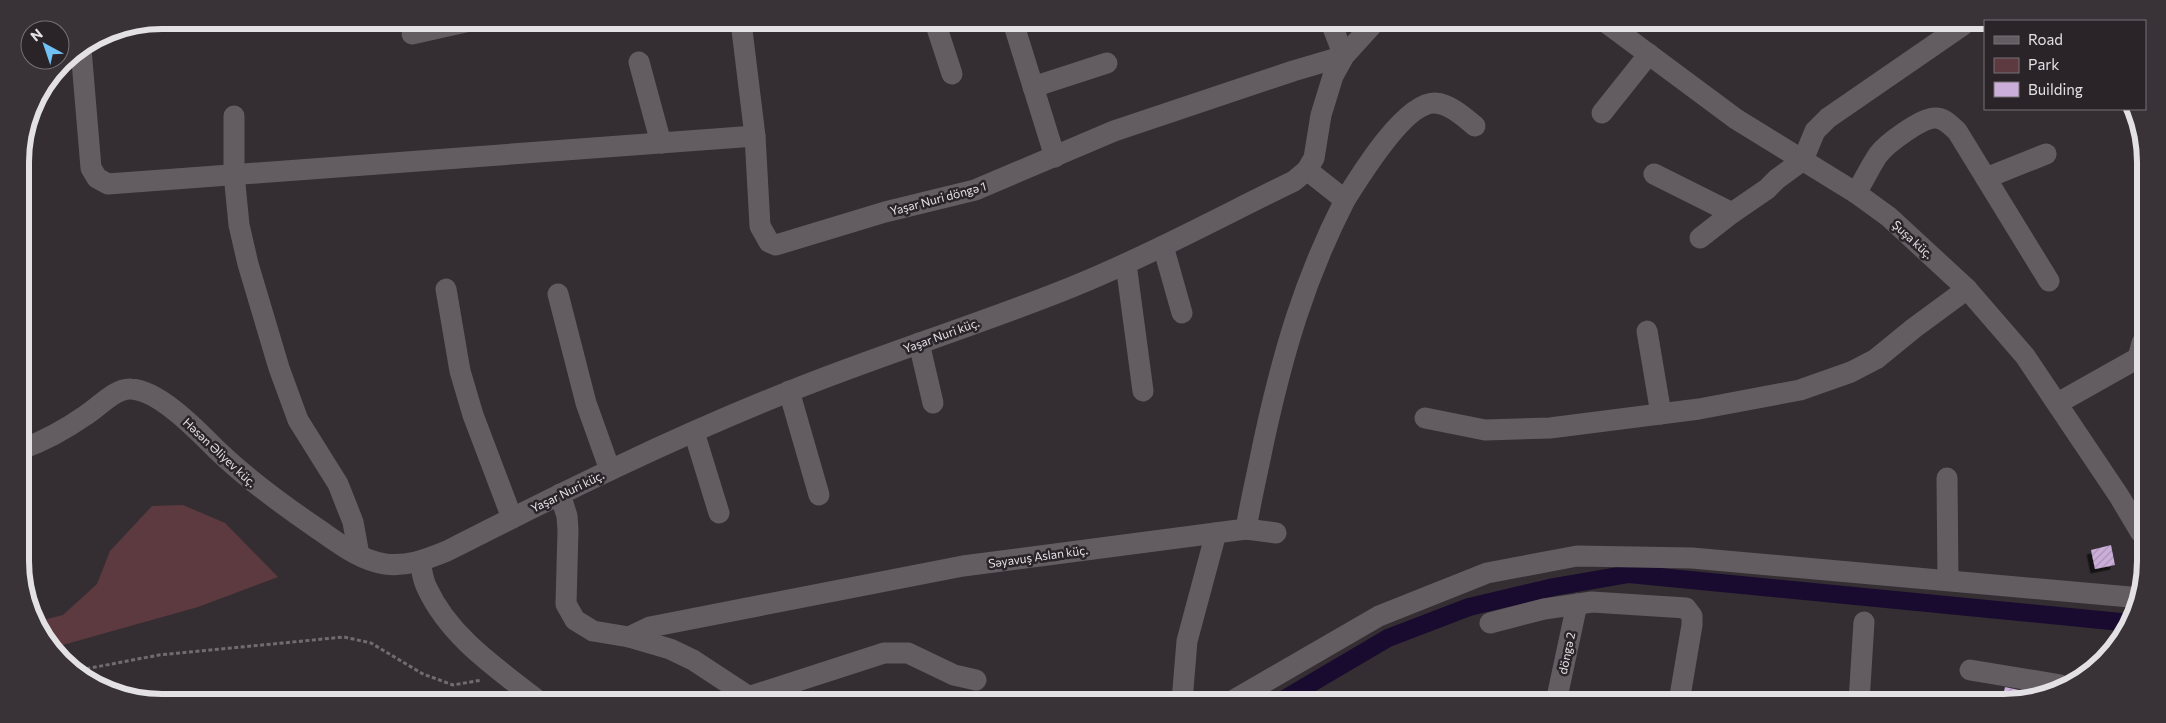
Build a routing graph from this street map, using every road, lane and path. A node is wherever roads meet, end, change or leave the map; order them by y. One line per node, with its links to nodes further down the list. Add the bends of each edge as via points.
1 (431, 29): 9 (street)
2 (742, 29): 20 (street, Yaşar Nuri döngə 1)
3 (937, 29): 15 (street)
4 (1015, 29): 16 (street)
5 (1333, 29): 12 (street)
6 (1369, 29): 12 (street)
7 (1615, 29): 10 (street, Şuşa küç.)
8 (1957, 29): 24 (street, via 1828,118 1815,131)
9 (412, 34)
10 (1649, 54): 17 (street); 24 (street, Şuşa küç., via 1736,119)
11 (81, 56): 26 (street, via 91,168 97,178 108,184)
12 (1344, 56): 23 (street, Yaşar Nuri döngə 1, via 1114,131); 25 (street, via 1327,93 1314,158)
13 (639, 62): 21 (street)
14 (1107, 63): 16 (street)
15 (952, 74)
16 (1033, 87): 23 (street)
17 (1602, 113)
18 (234, 116): 26 (street)
19 (1475, 126): 30 (street, via 1449,107 1427,103 1395,130 1373,155)
20 (754, 136): 21 (street); 23 (street, Yaşar Nuri döngə 1, via 760,226 769,242 776,246 885,212 976,190)
21 (661, 143): 26 (street)
22 (2046, 154): 28 (street)
23 (1055, 156)
24 (1803, 160): 29 (street, Şuşa küç.); 31 (street)
25 (1307, 170): 30 (street); 33 (street, Yaşar Nuri küç., via 1294,181)
26 (234, 174): 61 (street, via 239,225 248,264 279,368 298,420 338,484 353,522)
27 (1654, 174): 31 (street)
28 (1986, 178): 29 (street, via 1957,131 1946,121 1934,118 1919,124 1879,154); 35 (street)
29 (1856, 193): 37 (street, Şuşa küç., via 1889,217)
30 (1345, 200): 58 (street, via 1296,311 1277,380)
31 (1732, 213): 32 (street)
32 (1700, 238)
33 (1164, 246): 34 (street, Yaşar Nuri küç.); 39 (street)
34 (1126, 264): 41 (street, Yaşar Nuri küç.); 44 (street)
35 (2049, 280)
36 (446, 289): 56 (street, via 460,371)
37 (1967, 290): 46 (street, Şuşa küç., via 2025,356); 47 (street, via 1876,359 1851,372 1800,390)
38 (558, 294): 51 (street, via 586,403)
39 (1182, 313)
40 (1647, 331): 47 (street)
41 (919, 343): 43 (street, Yaşar Nuri küç.); 45 (street)
42 (2137, 359): 46 (street)
43 (789, 391): 49 (street, Yaşar Nuri küç.); 54 (street)
44 (1143, 391)
45 (933, 403)
46 (2058, 403): 57 (street, Şuşa küç.)
47 (1661, 414): 48 (street, via 1510,430 1485,430)
48 (1425, 418)
49 (694, 432): 51 (street, Yaşar Nuri küç.); 55 (street)
50 (29, 446): 61 (street, Həsən Əliyev küç., via 87,415 115,394 128,389 140,390 191,424 262,490)
51 (610, 470): 53 (street, Yaşar Nuri küç.)
52 (1947, 478): 63 (street)
53 (560, 494): 56 (street, Yaşar Nuri küç.); 68 (street, via 568,530 566,604 575,620 593,632)
54 (819, 495)
55 (719, 514)
56 (512, 518): 62 (street, Yaşar Nuri küç.)
57 (2137, 527)
58 (1246, 529): 59 (street, Səyavuş Aslan küç.); 60 (street, Səyavuş Aslan küç.)
59 (1216, 533): 68 (street, Səyavuş Aslan küç., via 963,566 650,627); 77 (street, via 1187,641)
60 (1276, 533)
61 (358, 555): 62 (street, Həsən Əliyev küç., via 385,564)
62 (420, 562): 71 (street, via 426,586 444,618 455,632)
63 (1948, 579): 64 (street); 78 (street, via 1692,558 1577,556 1487,573 1379,616)
64 (2133, 597)
65 (1577, 604): 67 (street); 79 (street, döngə 2); 80 (street, via 1592,602 1686,608 1692,616 1692,625)
66 (1864, 622): 81 (street)
67 (1490, 623)
68 (629, 637): 75 (street, via 694,660)
69 (84, 669): 71 (path, via 160,655 344,637 371,643 423,674 453,685)
70 (1970, 670): 73 (street)
71 (504, 675): 74 (street)
72 (976, 680): 76 (street, via 954,675 908,653 884,653)
73 (2057, 683)
74 (529, 694)
75 (746, 694)
76 (764, 694)
77 (1183, 694)
78 (1244, 694)
79 (1558, 694)
80 (1680, 694)
81 (1860, 694)

